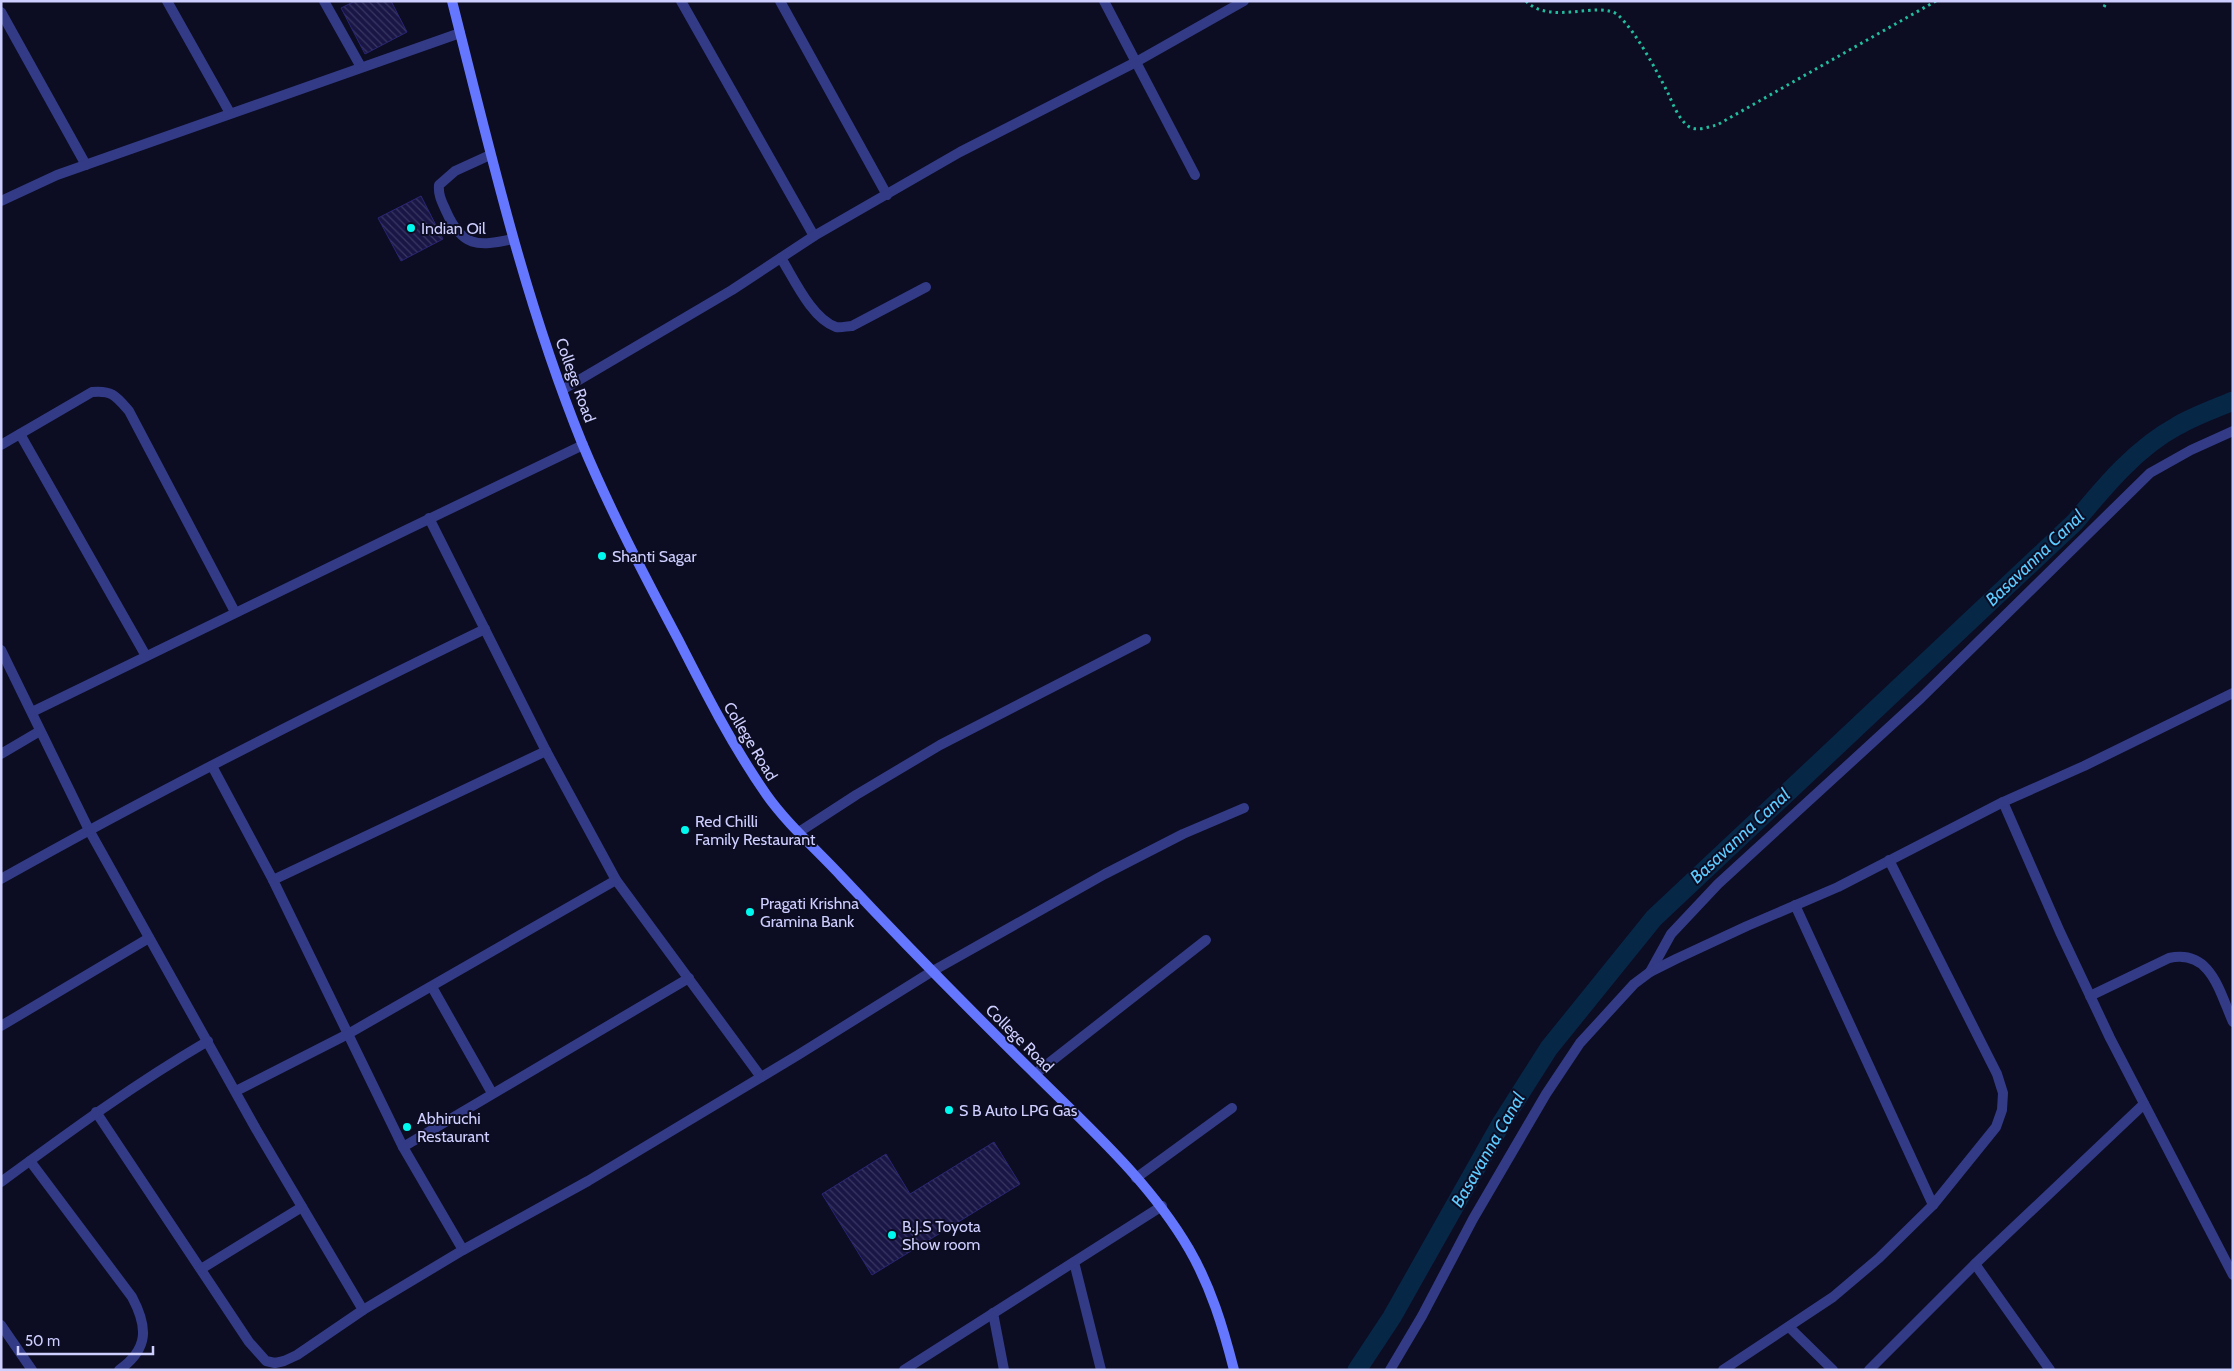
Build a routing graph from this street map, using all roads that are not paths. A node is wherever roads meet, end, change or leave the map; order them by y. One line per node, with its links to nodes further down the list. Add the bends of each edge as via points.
1 (167, 1): 12 (street)
2 (324, 1): 11 (street)
3 (452, 1): 9 (main road, College Road)
4 (681, 1): 18 (street)
5 (780, 1): 16 (street)
6 (1104, 1): 10 (street)
7 (1244, 1): 10 (street)
8 (1, 12): 14 (street)
9 (460, 33): 11 (street); 13 (main road, College Road)
10 (1136, 62): 15 (street); 16 (street, via 960,152)
11 (361, 67): 12 (street)
12 (230, 113): 14 (street)
13 (490, 155): 19 (main road, College Road); 19 (street, via 449,174 439,185 438,194 452,226 461,237 474,243 488,244)
14 (86, 165): 17 (street)
15 (1195, 175)
16 (887, 195): 18 (street)
17 (1, 201)
18 (814, 236): 20 (street)
19 (513, 239): 22 (main road, College Road)
20 (781, 258): 21 (street, via 813,309 824,321 838,328 852,326); 22 (street)
21 (926, 287)
22 (562, 390): 26 (main road, College Road)
23 (2233, 431): 51 (street, via 2150,473 1921,698 1718,884 1671,934)
24 (20, 434): 25 (street); 28 (street, via 92,392 106,391 118,398 128,411); 32 (street)
25 (1, 445)
26 (583, 445): 27 (street); 42 (main road, College Road, via 645,577 712,704 768,797)
27 (429, 518): 28 (street); 29 (street)
28 (235, 612): 32 (street)
29 (485, 629): 36 (street); 38 (street)
30 (1146, 639): 42 (street, via 940,745)
31 (1, 650): 34 (street)
32 (146, 656): 34 (street)
33 (2233, 693): 39 (street)
34 (32, 712): 35 (street)
35 (40, 731): 37 (street); 41 (street)
36 (546, 751): 45 (street); 46 (street)
37 (1, 754)
38 (212, 766): 41 (street); 45 (street)
39 (2003, 802): 43 (street); 54 (street)
40 (1244, 808): 50 (street, via 1183,834 1105,874)
41 (89, 830): 44 (street); 48 (street)
42 (799, 832): 50 (main road, College Road)
43 (1889, 860): 47 (street, via 1838,888); 70 (street, via 1997,1074 2003,1093 1996,1127)
44 (1, 879)
45 (273, 880): 57 (street)
46 (616, 880): 52 (street); 53 (street)
47 (1796, 905): 51 (street); 70 (street)
48 (149, 938): 56 (street); 58 (street)
49 (1206, 940): 59 (street)
50 (931, 972): 59 (main road, College Road); 60 (street)
51 (1650, 972): 88 (street, via 1598,1021 1546,1094 1473,1218)
52 (689, 978): 60 (street); 62 (street)
53 (432, 987): 57 (street); 62 (street)
54 (2090, 996): 55 (street, via 2169,958 2182,956 2203,964); 63 (street)
55 (2233, 1022)
56 (1, 1026)
57 (348, 1034): 61 (street); 66 (street)
58 (208, 1041): 61 (street); 65 (street)
59 (1035, 1074): 68 (main road, College Road)
60 (761, 1077): 73 (street, via 588,1182)
61 (236, 1091): 72 (street)
62 (492, 1093): 66 (street)
63 (2144, 1104): 75 (street); 77 (street)
64 (1232, 1108): 68 (street)
65 (96, 1112): 67 (street); 76 (street)
66 (403, 1146): 73 (street)
67 (30, 1161): 69 (street); 84 (street, via 139,1310 144,1325 139,1351)
68 (1136, 1178): 71 (main road, College Road)
69 (1, 1182)
70 (1933, 1205): 81 (street, via 1833,1297)
71 (1162, 1206): 74 (street); 87 (main road, College Road, via 1190,1250 1210,1291)
72 (302, 1207): 76 (street); 78 (street)
73 (464, 1250): 78 (street)
74 (1074, 1262): 79 (street); 86 (street)
75 (1975, 1264): 91 (street); 92 (street)
76 (201, 1269): 78 (street, via 249,1342 266,1361 284,1362 297,1356)
77 (2233, 1275)
78 (363, 1310)
79 (993, 1314): 82 (street); 85 (street)
80 (1, 1325): 83 (street)
81 (1789, 1327): 89 (street); 90 (street)
82 (910, 1368)
83 (32, 1370)
84 (119, 1370)
85 (1004, 1370)
86 (1101, 1370)
87 (1234, 1370)
88 (1390, 1370)
89 (1723, 1370)
90 (1832, 1370)
91 (1869, 1370)
92 (2050, 1370)

